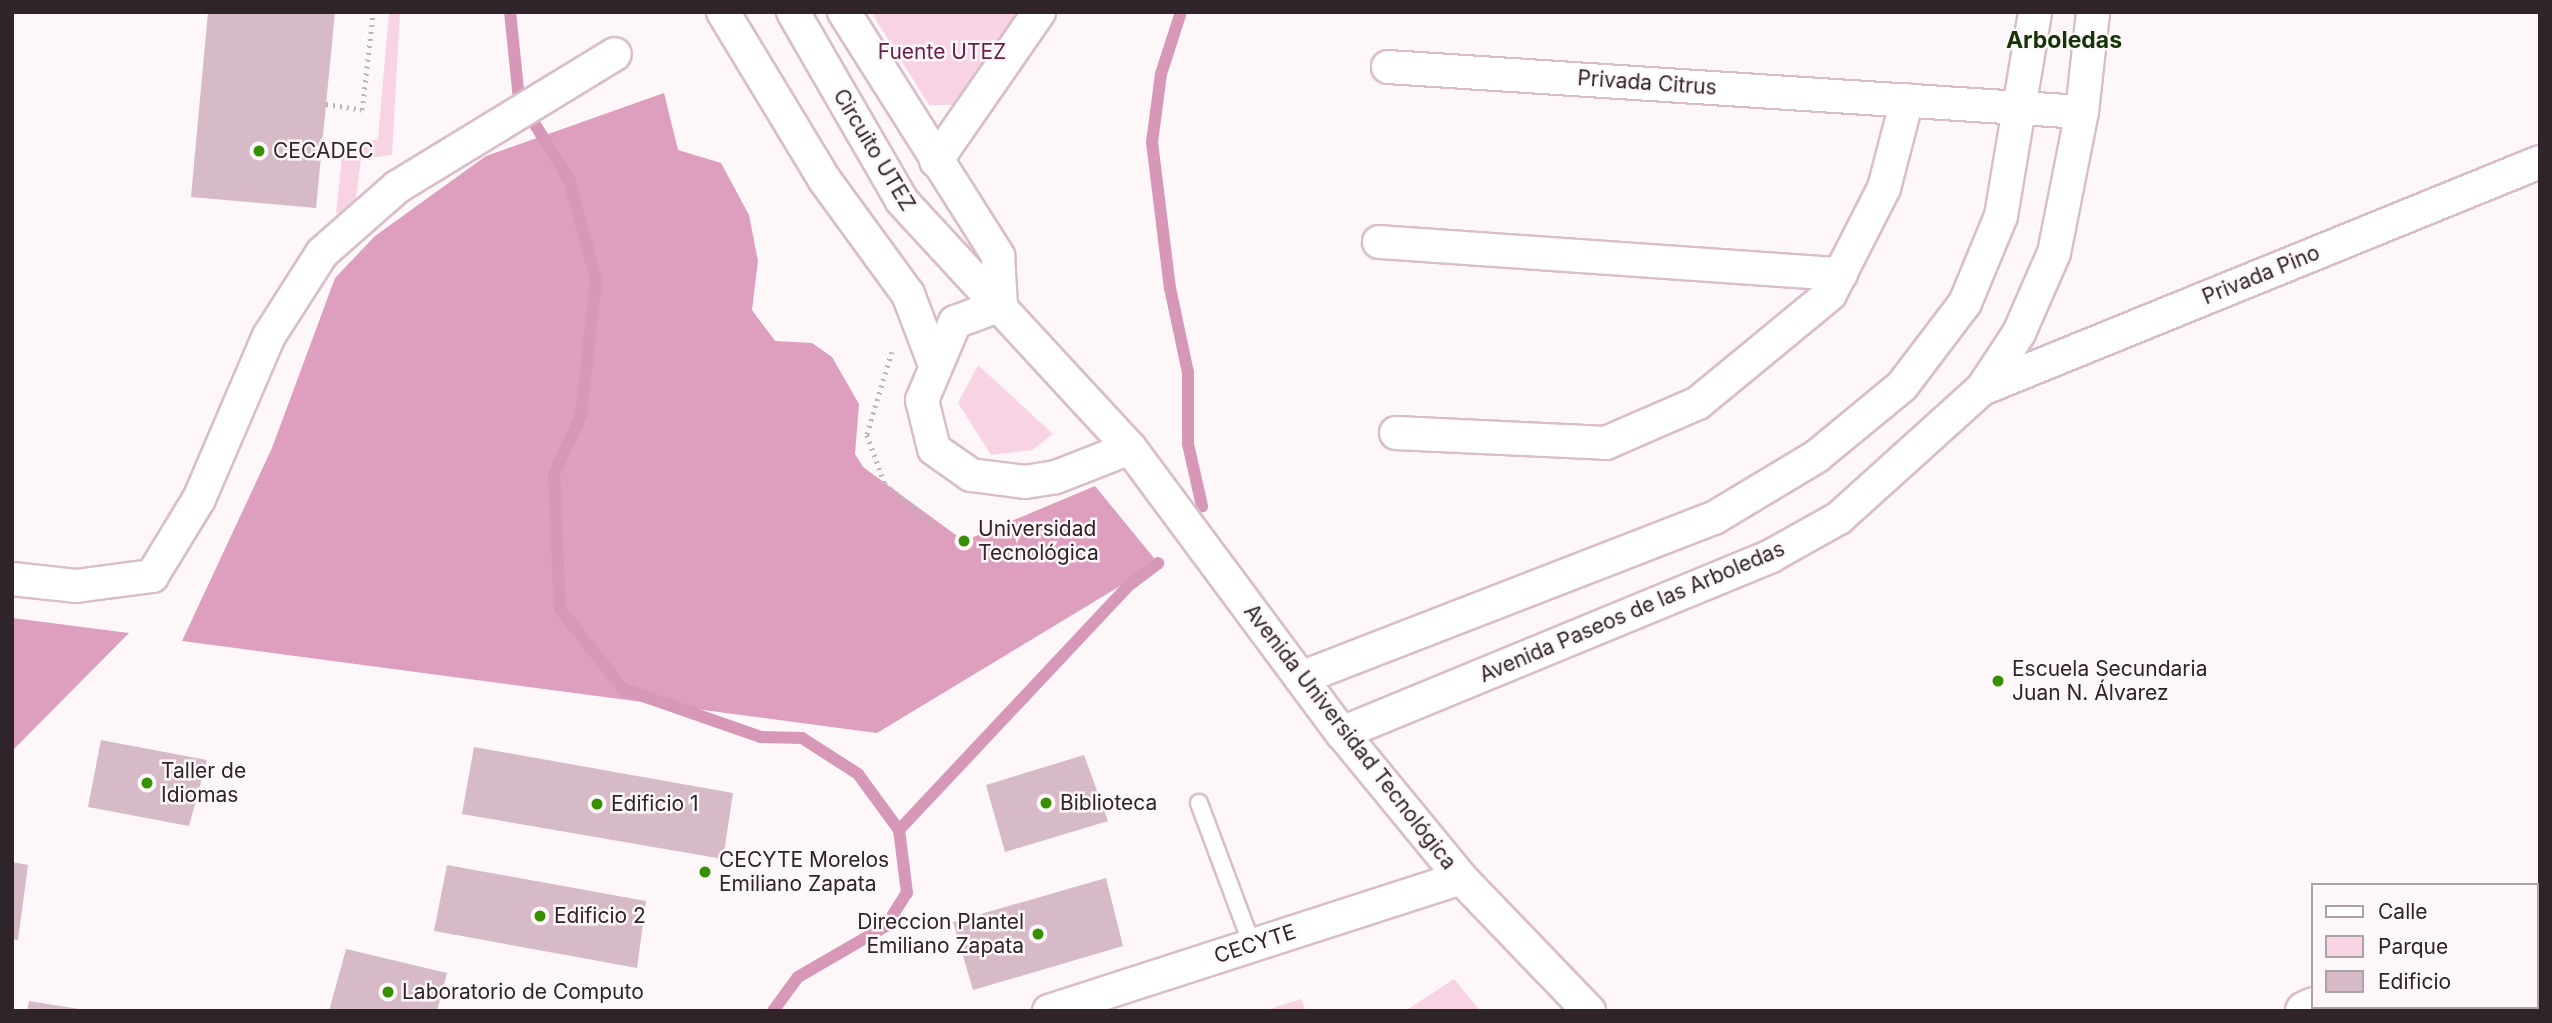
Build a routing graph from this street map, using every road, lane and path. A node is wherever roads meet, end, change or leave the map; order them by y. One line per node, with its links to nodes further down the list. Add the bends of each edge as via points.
1 (373, 12): 11 (path, via 362,110)
2 (723, 12): 20 (street, via 824,179 908,293)
3 (793, 12): 18 (street, Circuito UTEZ, via 902,201)
4 (844, 12): 14 (street)
5 (1039, 12): 14 (street)
6 (2035, 12): 12 (street)
7 (2093, 12): 13 (street, Avenida Paseos de las Arboledas)
8 (615, 54): 25 (street, via 397,187 322,253 269,336 199,499 152,576 76,586)
9 (1388, 67): 10 (street, Privada Citrus)
10 (1907, 100): 12 (street, Privada Citrus); 17 (street, via 1884,188)
11 (326, 104)
12 (2022, 104): 13 (street, Privada Citrus); 26 (street, via 2001,216 1965,303 1902,386 1817,456 1714,518)
13 (2082, 112): 21 (street, Avenida Paseos de las Arboledas, via 2054,253 2019,333)
14 (936, 161): 18 (street, via 998,256)
15 (2540, 162): 21 (street, Privada Pino)
16 (1379, 242): 17 (street)
17 (1841, 274): 22 (street, via 1810,311 1698,403 1606,443)
18 (1001, 305): 20 (street, via 955,321); 23 (street, Avenida Universidad Tecnológica)
19 (893, 342): 24 (path, via 867,436 885,484)
20 (935, 365): 23 (street, via 922,401 934,449 971,475 1025,482 1056,477)
21 (1982, 389): 27 (street, Avenida Paseos de las Arboledas, via 1839,518 1772,556)
22 (1396, 433)
23 (1130, 448): 26 (street, Avenida Universidad Tecnológica)
24 (936, 527)
25 (12, 579)
26 (1301, 678): 27 (street, Avenida Universidad Tecnológica)
27 (1342, 733): 29 (street, Avenida Universidad Tecnológica)
28 (1199, 803): 30 (lane)
29 (1461, 878): 30 (street, CECYTE); 32 (street, Avenida Universidad Tecnológica)
30 (1251, 945): 31 (street, CECYTE)
31 (1049, 1011)
32 (1589, 1011)

